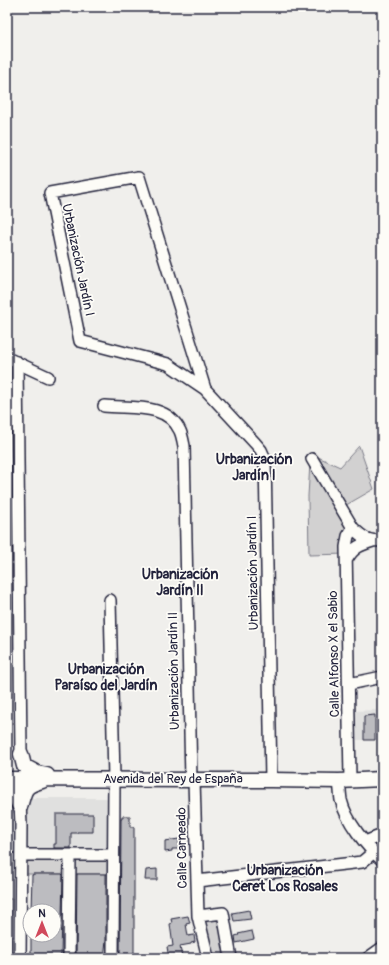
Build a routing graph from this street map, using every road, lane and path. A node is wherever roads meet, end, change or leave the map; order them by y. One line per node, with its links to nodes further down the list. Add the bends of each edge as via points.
1 (12, 360): 2 (street); 12 (street)
2 (48, 377)
3 (205, 389): 3 (street, Urbanización Jardín I, via 168,364 80,341 50,193 139,177); 19 (street, Urbanización Jardín I, via 261,450 265,459)
4 (104, 406): 18 (street, Urbanización Jardín II, via 159,411 173,419 184,446)
5 (312, 459): 6 (street)
6 (353, 528): 7 (street, via 363,537); 8 (street, Calle Alfonso X el Sabio, via 348,536)
7 (378, 541): 8 (street, via 353,549)
8 (347, 559): 11 (street, Calle Alfonso X el Sabio)
9 (110, 600): 17 (street)
10 (382, 677): 11 (street)
11 (348, 684): 20 (street, Calle Alfonso X el Sabio)
12 (21, 754): 13 (main road); 16 (main road, via 24,766 37,773)
13 (11, 778): 15 (main road, Avenida del Rey de España); 21 (street)
14 (382, 778): 20 (main road, Avenida del Rey de España)
15 (47, 779): 16 (main road, Avenida del Rey de España); 21 (main road, via 30,785 24,793)
16 (75, 779): 17 (main road, Avenida del Rey de España)
17 (114, 779): 18 (main road, Avenida del Rey de España); 26 (street)
18 (192, 780): 19 (main road, Avenida del Rey de España); 28 (street, Calle Carneado)
19 (271, 780): 20 (main road, Avenida del Rey de España)
20 (344, 781): 23 (street, Calle Alfonso X el Sabio, via 342,800 348,816)
21 (13, 800): 24 (street)
22 (382, 835): 23 (street)
23 (366, 842): 27 (street, Calle Alfonso X el Sabio)
24 (21, 855): 25 (street); 31 (street)
25 (70, 856): 26 (street); 32 (street)
26 (113, 856): 33 (street)
27 (378, 856): 28 (street, via 362,862)
28 (197, 881): 29 (street, Calle Carneado)
29 (198, 916): 34 (street, Calle Carneado); 35 (street, via 223,913)
30 (382, 948): 36 (street)
31 (20, 958)
32 (69, 958)
33 (113, 958)
34 (208, 958)
35 (231, 958)
36 (368, 958)

